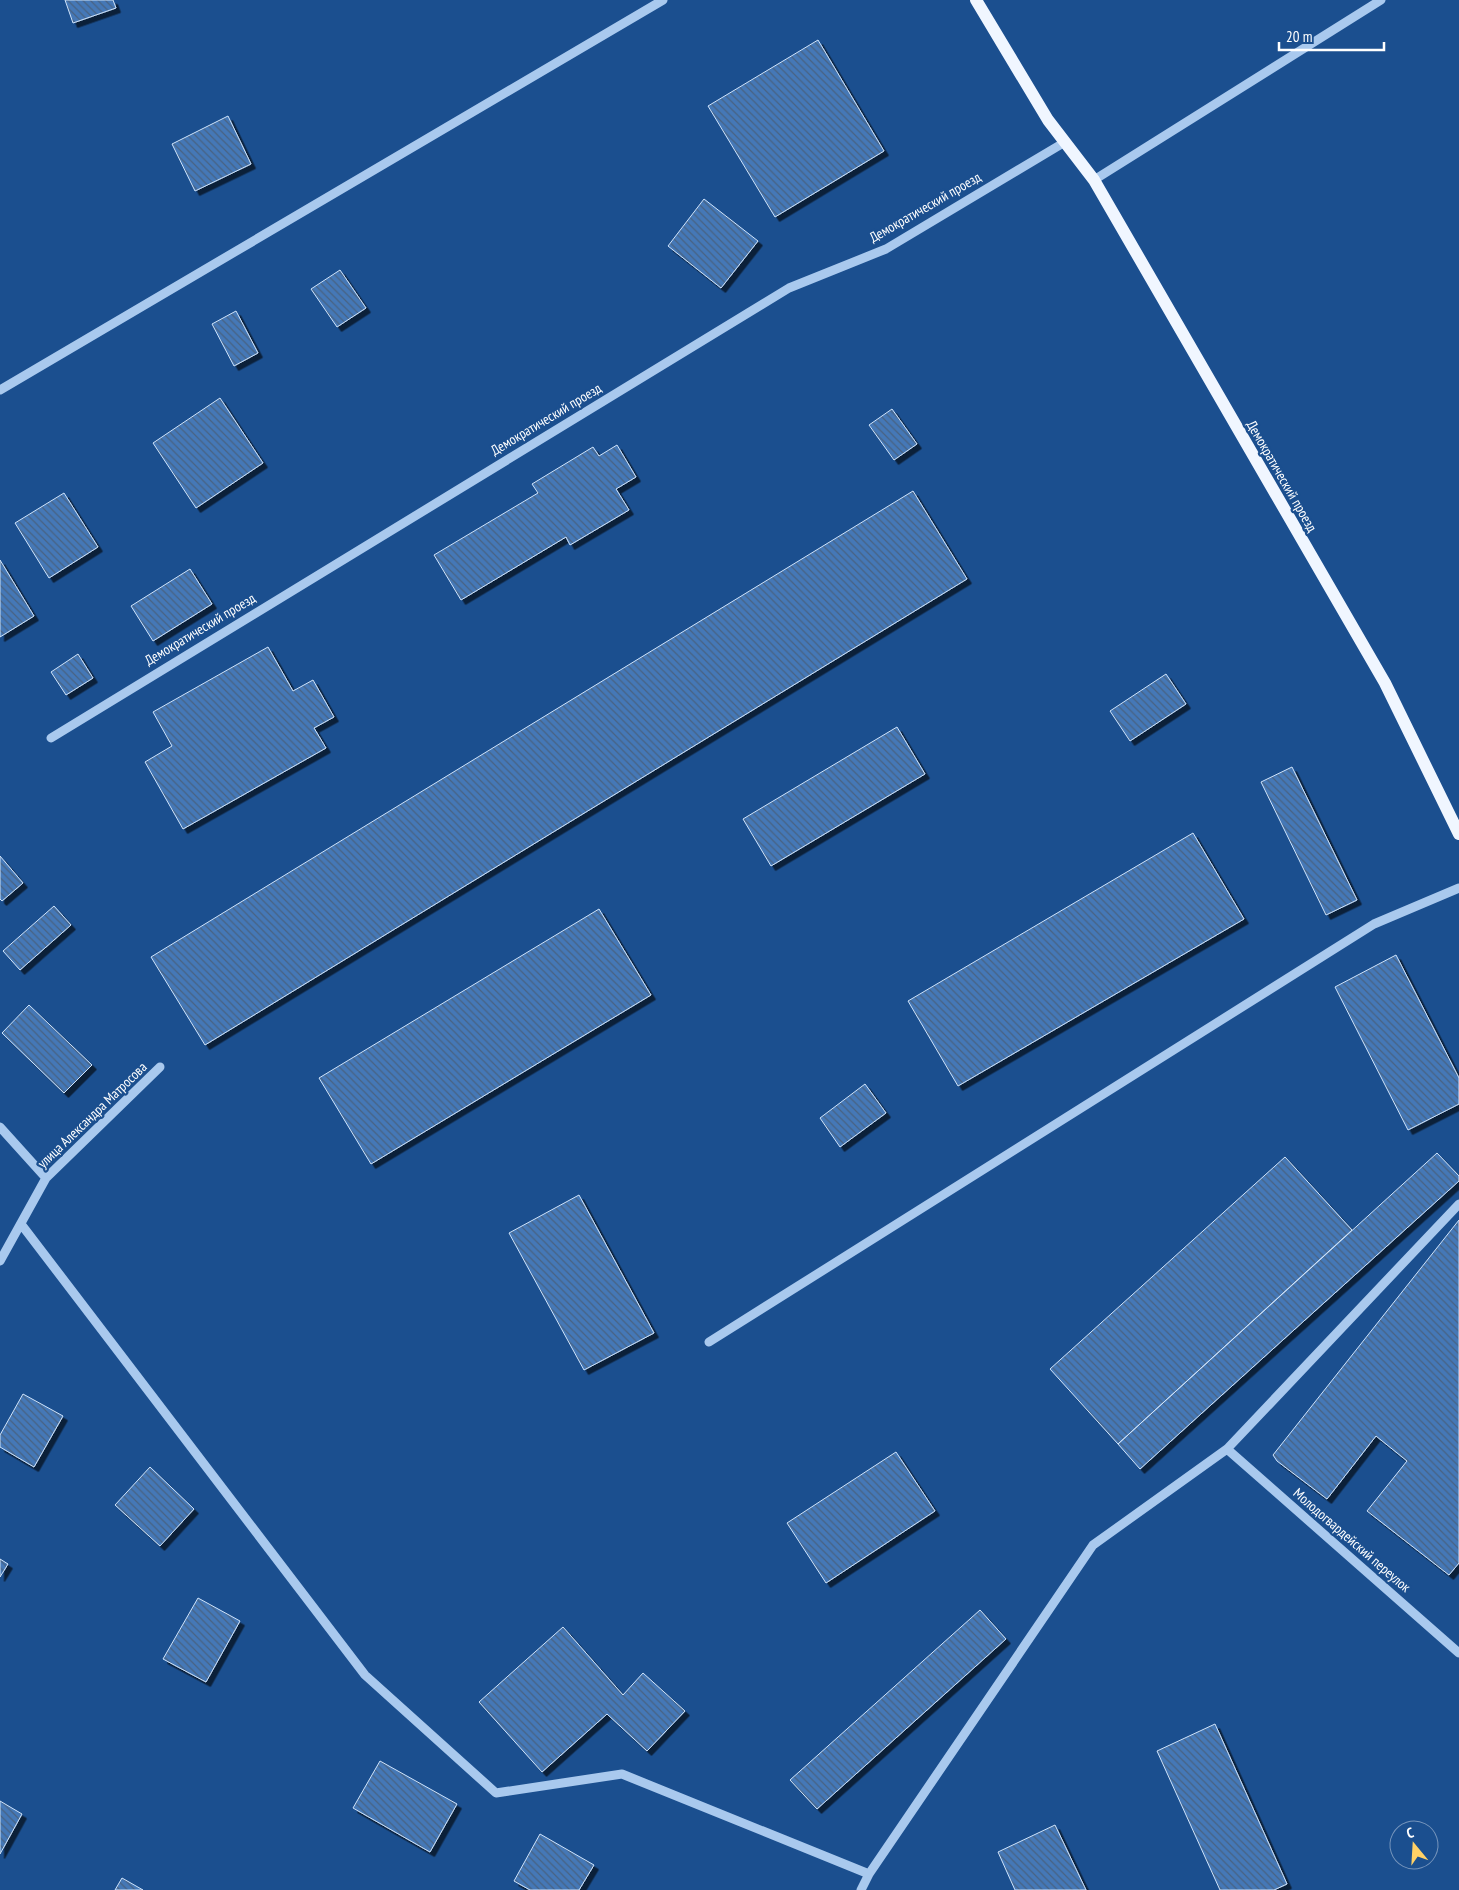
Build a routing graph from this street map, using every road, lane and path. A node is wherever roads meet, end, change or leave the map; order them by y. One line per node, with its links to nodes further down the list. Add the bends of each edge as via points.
1 (663, 0): 6 (street)
2 (976, 0): 4 (main road, Демократический проезд, via 1048,120)
3 (1381, 0): 5 (street)
4 (1065, 142): 5 (main road, Демократический проезд); 7 (street, Демократический проезд, via 886,249 789,288)
5 (1094, 180): 8 (main road, Демократический проезд, via 1384,684)
6 (0, 390)
7 (51, 738)
8 (1459, 834)
9 (1459, 888): 16 (street, via 1374,924)
10 (160, 1067): 12 (street, улица Александра Матросова)
11 (0, 1127): 12 (street)
12 (46, 1178): 14 (street, улица Александра Матросова)
13 (1459, 1204): 17 (street)
14 (21, 1224): 15 (street, улица Александра Матросова); 19 (street, via 365,1676 496,1794 622,1774)
15 (0, 1261)
16 (709, 1342)
17 (1227, 1449): 18 (street, Молодогвардейский переулок); 19 (street, via 1094,1544)
18 (1459, 1653)
19 (869, 1874): 20 (street)
20 (861, 1890)

